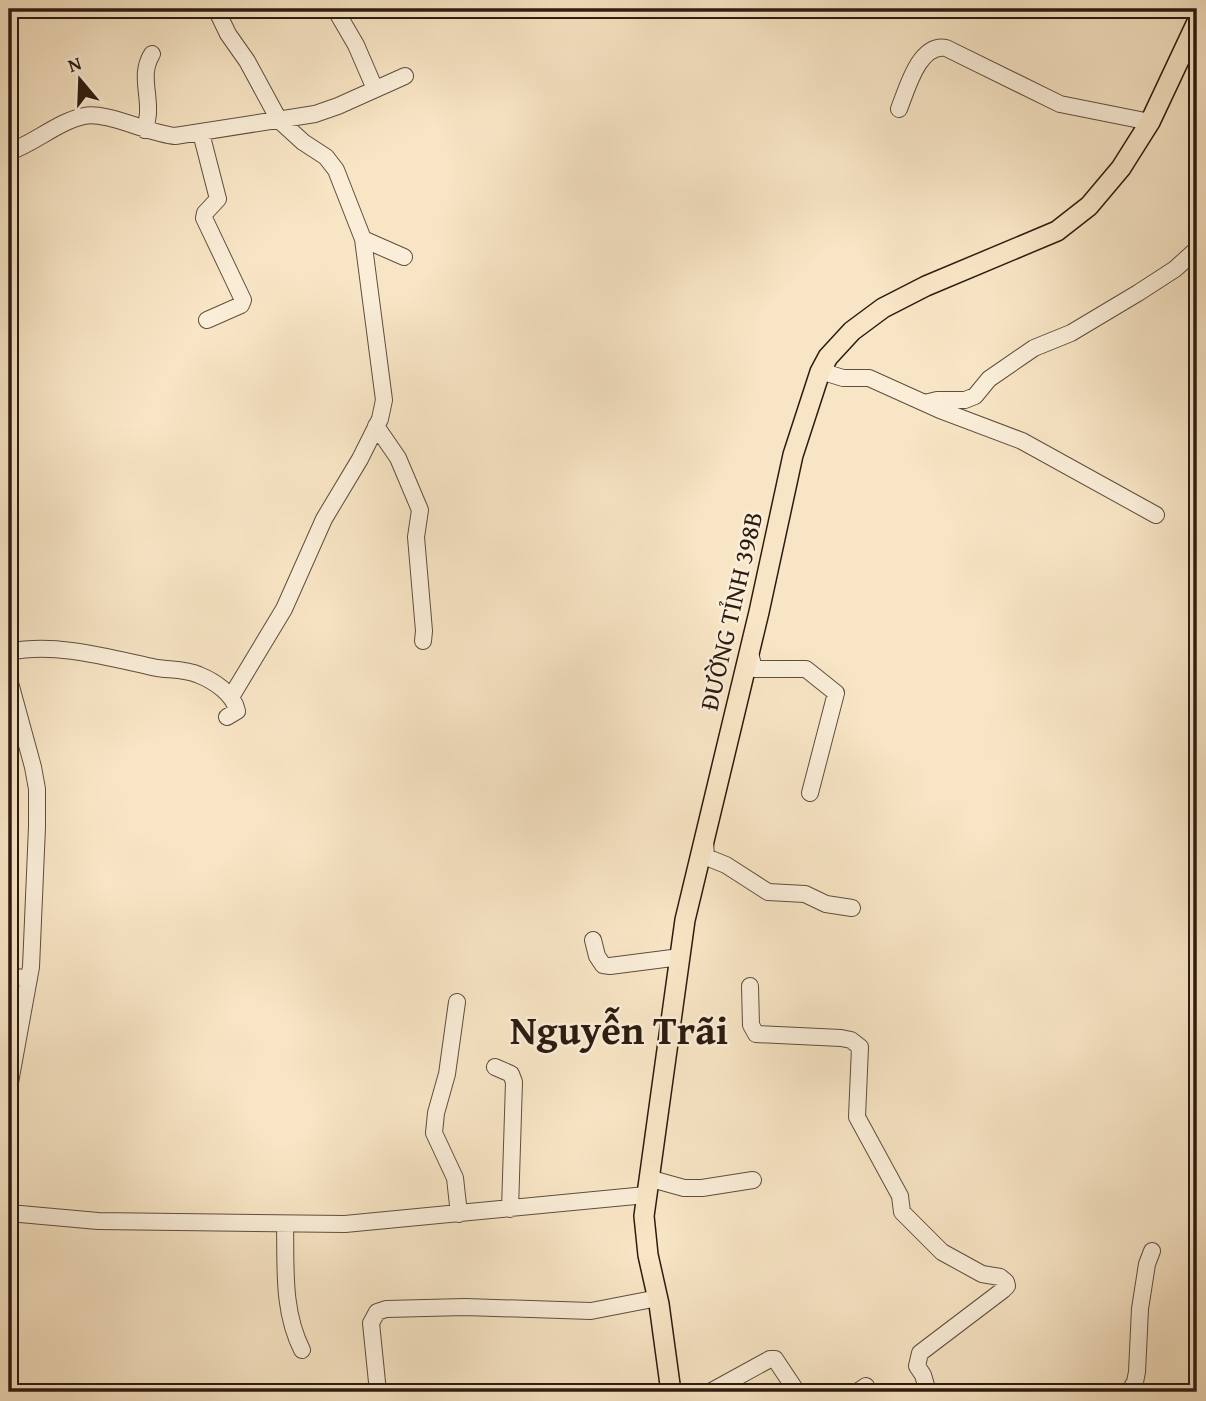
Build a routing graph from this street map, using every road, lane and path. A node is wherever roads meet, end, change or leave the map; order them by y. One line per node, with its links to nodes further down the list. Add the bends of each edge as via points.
1 (216, 9): 8 (street)
2 (335, 9): 6 (street)
3 (1197, 22): 9 (main road, ĐƯỜNG TỈNH 398B)
4 (152, 54): 10 (street, via 146,68)
5 (405, 76): 6 (street)
6 (375, 89): 8 (street, via 315,114)
7 (899, 109): 9 (street, via 917,67 938,47 1060,104)
8 (279, 120): 11 (street); 13 (street, via 332,163)
9 (1150, 122): 17 (main road, ĐƯỜNG TỈNH 398B, via 1121,168 1070,222 883,308 852,331)
10 (145, 130): 11 (street, via 175,136); 12 (street, via 83,116)
11 (201, 133): 16 (street, via 218,199 204,218 243,300)
12 (9, 152)
13 (363, 239): 15 (street); 19 (street, via 384,400)
14 (1197, 249): 18 (street, via 1175,270 1138,293 1071,333 1034,348 989,379 975,396)
15 (404, 257)
16 (207, 320)
17 (823, 366): 18 (street, via 830,374 869,378); 23 (main road, ĐƯỜNG TỈNH 398B, via 793,455)
18 (925, 403): 20 (street, via 1022,441)
19 (376, 426): 21 (street, via 403,468 420,510 416,537); 25 (street, via 324,519 284,609)
20 (1156, 515)
21 (423, 641)
22 (9, 652): 25 (street, via 50,650 180,670 206,678)
23 (750, 653): 27 (street, via 754,668 806,669 836,693); 28 (main road, ĐƯỜNG TỈNH 398B)
24 (9, 679): 33 (street, via 37,789)
25 (230, 697): 26 (street, via 237,711)
26 (227, 717)
27 (810, 793)
28 (705, 841): 29 (street, via 706,857 768,892 805,894 826,904); 31 (main road, ĐƯỜNG TỈNH 398B)
29 (852, 908)
30 (593, 940): 31 (street, via 603,965)
31 (680, 957): 39 (main road, ĐƯỜNG TỈNH 398B)
32 (9, 976): 33 (street)
33 (29, 979): 37 (street)
34 (750, 986): 51 (street, via 751,1025 756,1034 841,1038 860,1047 858,1117 900,1196 902,1212 942,1252 1006,1282 1003,1290 919,1353 917,1366)
35 (457, 1002): 42 (street, via 434,1133 455,1178)
36 (495, 1067): 40 (street, via 511,1074 514,1082)
37 (9, 1088)
38 (753, 1181): 39 (street, via 702,1188)
39 (647, 1186): 40 (street); 45 (main road, ĐƯỜNG TỈNH 398B, via 644,1216)
40 (510, 1209): 42 (street)
41 (9, 1213): 43 (street, via 90,1220)
42 (459, 1214): 43 (street)
43 (285, 1224): 46 (street, via 288,1308)
44 (1152, 1251): 52 (street, via 1140,1309 1137,1372)
45 (658, 1298): 47 (street, via 591,1311 465,1307 377,1312 371,1323); 48 (main road, ĐƯỜNG TỈNH 398B)
46 (302, 1350)
47 (378, 1392)
48 (671, 1392)
49 (710, 1392): 50 (street, via 769,1359 781,1365)
50 (797, 1392)
51 (928, 1392)
52 (1129, 1392)

